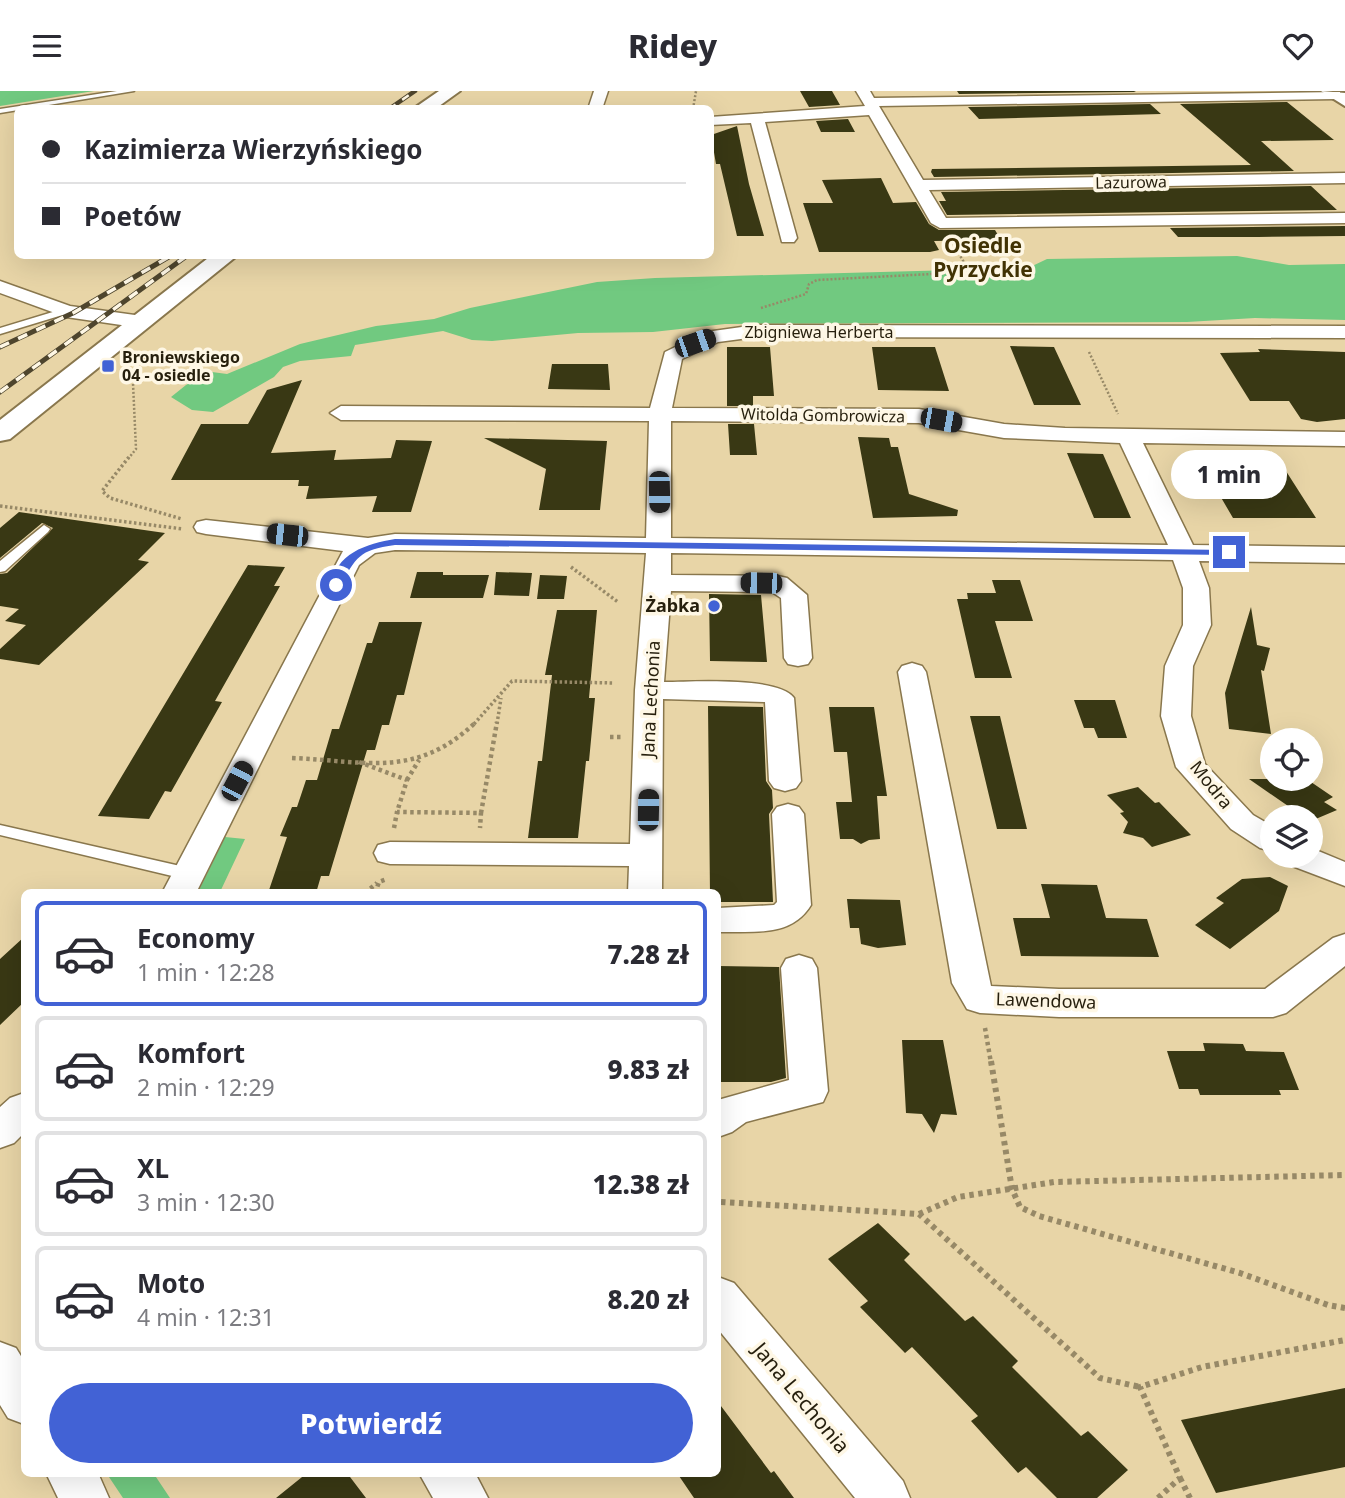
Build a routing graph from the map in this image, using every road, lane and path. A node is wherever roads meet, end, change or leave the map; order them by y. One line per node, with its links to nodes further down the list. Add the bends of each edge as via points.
1 (130, 91): 5 (lane)
2 (451, 91): 6 (main road)
3 (1336, 96): 4 (street)
4 (869, 101): 7 (street); 10 (street)
5 (43, 105)
6 (428, 105)
7 (757, 118): 8 (street); 13 (street)
8 (714, 121)
9 (1345, 178): 10 (street, Lazurowa)
10 (917, 185): 12 (street)
11 (1345, 218): 12 (street)
12 (940, 223): 21 (path, via 970,272 817,280 808,284 806,294 751,311)
13 (788, 238)
14 (222, 259): 17 (main road)
15 (0, 287): 16 (street)
16 (66, 311): 17 (street); 18 (lane)
17 (142, 322): 25 (main road)
18 (0, 331)
19 (1079, 332): 20 (street, Zbigniewa Herberta); 21 (street, Zbigniewa Herberta); 26 (path)
20 (1345, 332)
21 (728, 334): 24 (street, Zbigniewa Herberta, via 695,343 672,356)
22 (141, 351): 29 (path, via 133,383 136,449 102,491 110,498)
23 (341, 413): 24 (street, Witolda Gombrowicza)
24 (660, 414): 26 (street, Witolda Gombrowicza, via 919,416 1004,431); 32 (street, Zbigniewa Herberta)
25 (0, 433)
26 (1129, 437): 27 (street, Witolda Gombrowicza); 33 (street)
27 (1345, 439)
28 (0, 506): 29 (path)
29 (197, 528): 31 (street)
30 (44, 529): 36 (lane)
31 (368, 546): 32 (street, via 395,542); 56 (street, via 346,565)
32 (658, 547): 33 (street); 37 (street, Jana Lechonia)
33 (1181, 552): 34 (street); 50 (street, Modra, via 1196,588 1197,625 1179,666 1176,716 1191,767 1242,822)
34 (1345, 555)
35 (568, 565): 38 (path)
36 (0, 568)
37 (658, 583): 39 (street, via 778,584 794,596); 42 (street, Jana Lechonia)
38 (618, 602)
39 (798, 658)
40 (912, 672): 61 (street, Lawendowa, via 970,983)
41 (614, 683): 43 (path, via 513,681)
42 (649, 690): 53 (street, Jana Lechonia); 58 (street, via 766,693 779,698 794,905 783,916)
43 (501, 697): 45 (path, via 461,736); 48 (path)
44 (292, 758): 46 (path)
45 (419, 759): 46 (path); 47 (path)
46 (357, 761): 47 (path)
47 (407, 780): 48 (path, via 397,812)
48 (481, 813): 52 (path, via 479,838)
49 (0, 829): 56 (lane)
50 (1260, 833)
51 (390, 853): 52 (street)
52 (488, 855): 53 (street)
53 (647, 856): 57 (street, Jana Lechonia)
54 (1323, 865): 55 (street)
55 (1345, 874)
56 (183, 883)
57 (645, 889)
58 (721, 921)
59 (1345, 947): 61 (street, Lawendowa, via 1273,1003)
60 (799, 968): 63 (street, via 809,1091 735,1109)
61 (980, 999): 66 (path)
62 (21, 1112): 64 (street)
63 (721, 1119)
64 (0, 1132)
65 (1345, 1175): 66 (path, via 1280,1180 1073,1180)
66 (1012, 1189): 68 (path, via 956,1197); 70 (path, via 1020,1207 1039,1216)
67 (721, 1202): 68 (path)
68 (919, 1214): 73 (path, via 1100,1378)
69 (721, 1301): 80 (street, Jana Lechonia)
70 (1345, 1308)
71 (1345, 1340): 73 (path, via 1202,1367)
72 (0, 1363): 74 (street)
73 (1140, 1387): 77 (path)
74 (21, 1397)
75 (72, 1477): 78 (street)
76 (446, 1477): 79 (street)
77 (1180, 1478): 81 (path); 82 (path)
78 (85, 1498)
79 (464, 1498)
80 (886, 1498)
81 (1158, 1498)
82 (1190, 1498)

